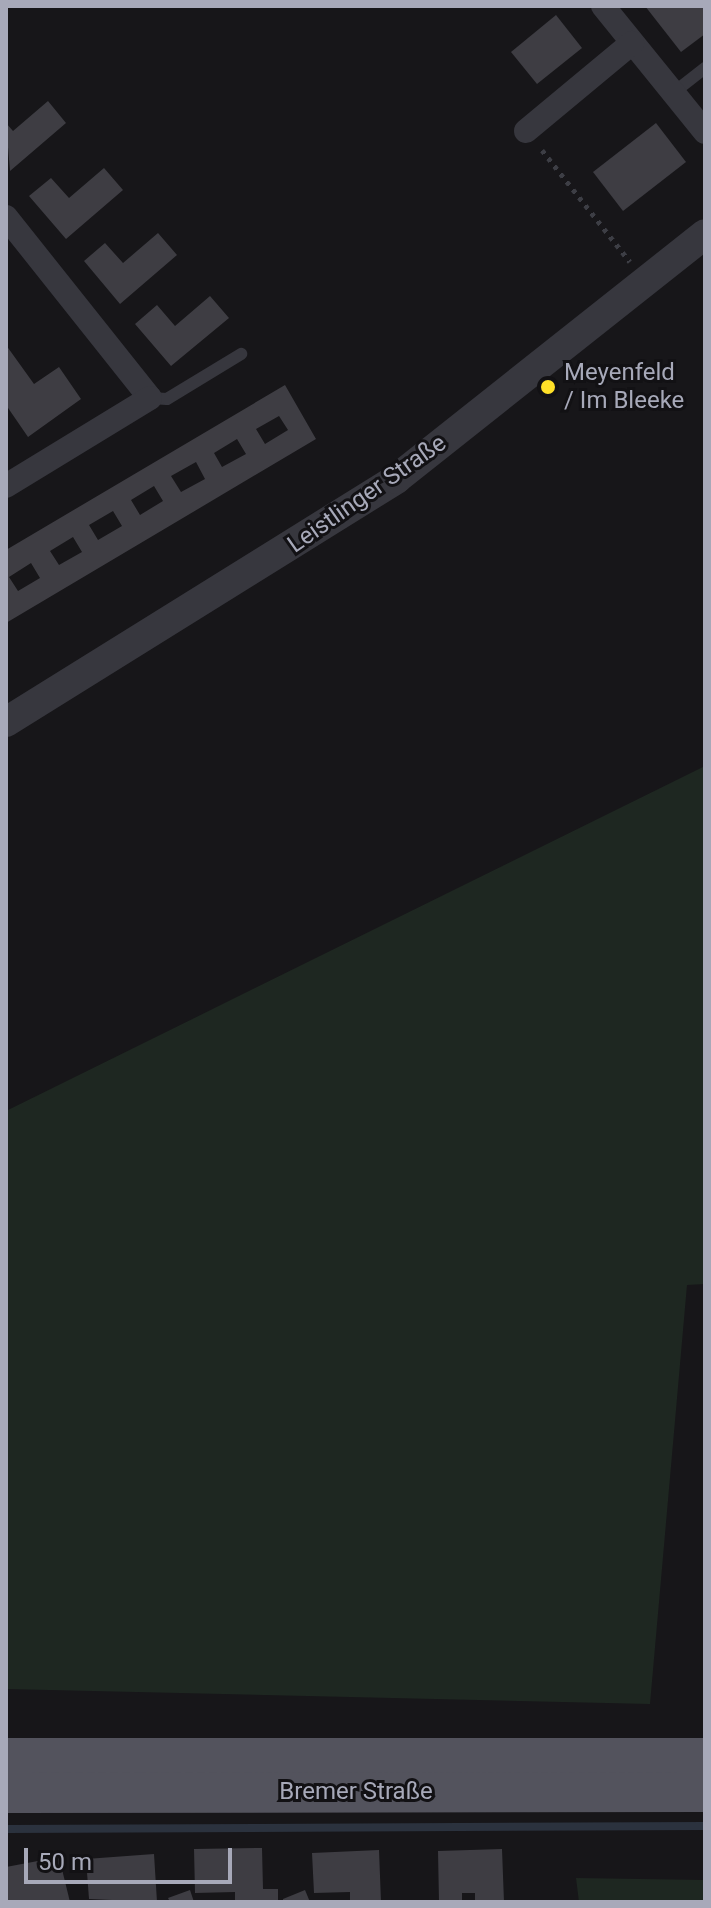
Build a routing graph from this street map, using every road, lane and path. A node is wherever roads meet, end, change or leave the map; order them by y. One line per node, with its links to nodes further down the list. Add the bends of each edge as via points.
1 (603, 6): 2 (street)
2 (632, 43): 4 (street); 5 (street)
3 (705, 68): 4 (lane)
4 (673, 93): 6 (street)
5 (526, 131): 9 (path)
6 (705, 132)
7 (6, 217): 11 (street)
8 (705, 234): 13 (street, Leistlinger Straße, via 396,479)
9 (632, 265)
10 (241, 354): 11 (lane, via 167,399)
11 (150, 398): 12 (street)
12 (6, 486)
13 (6, 722)
14 (6, 1758): 15 (main road, Bremer Straße)
15 (705, 1758)
16 (705, 1792): 17 (main road, Bremer Straße)
17 (6, 1793)

